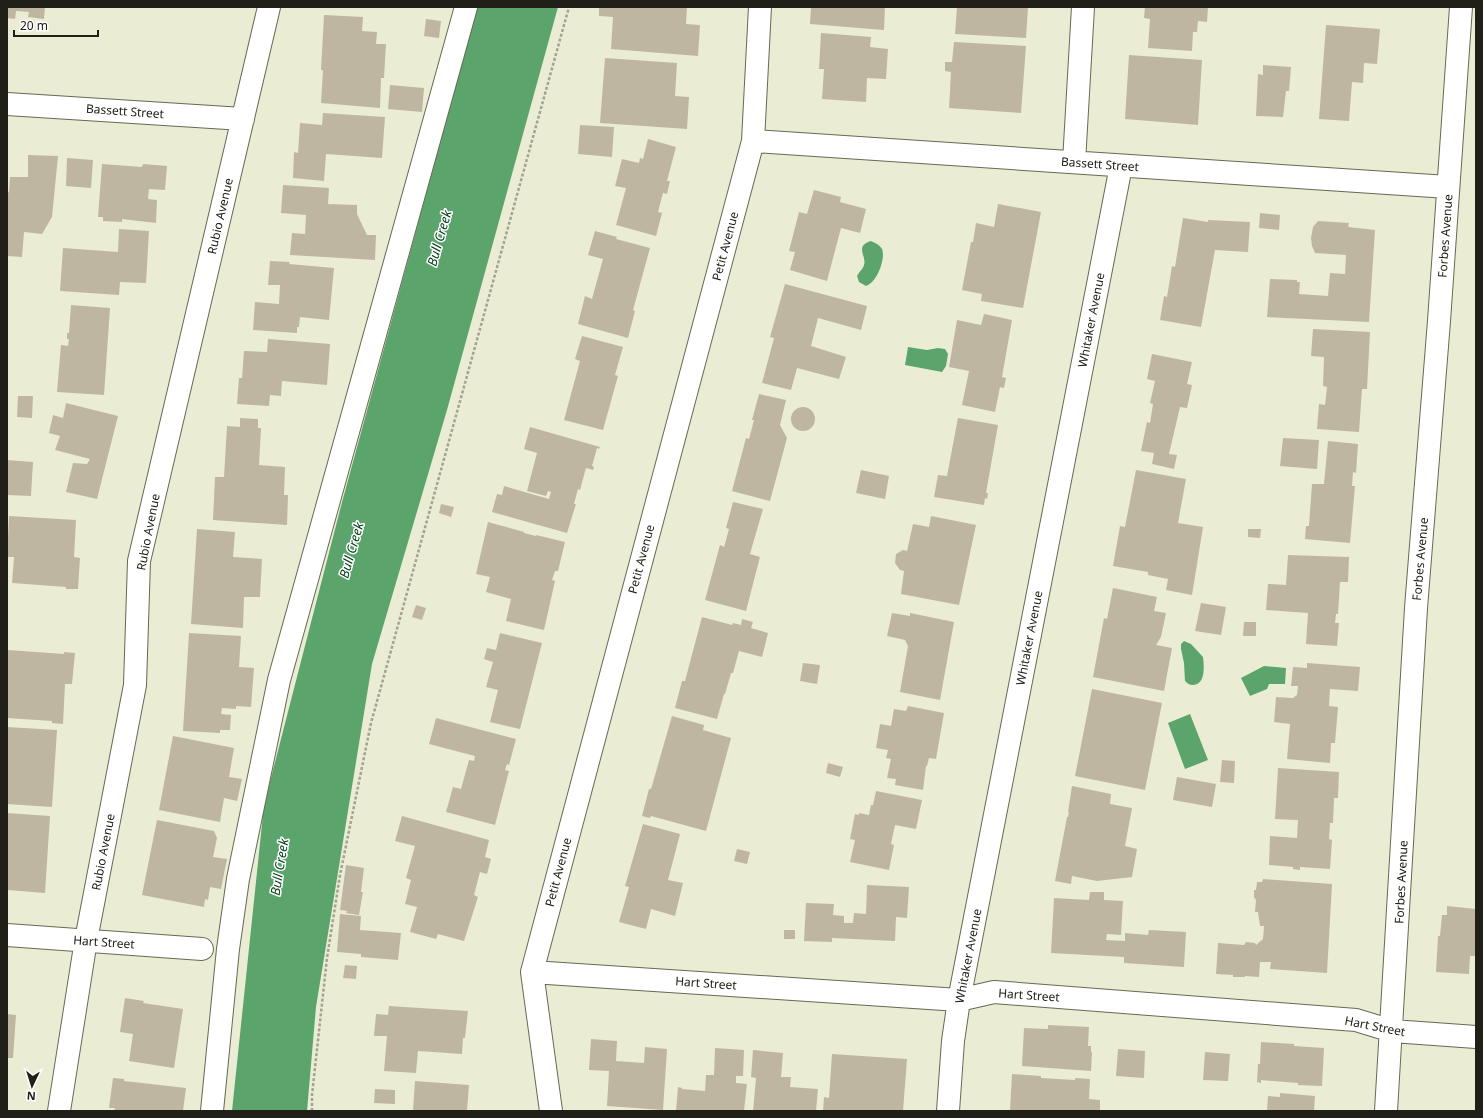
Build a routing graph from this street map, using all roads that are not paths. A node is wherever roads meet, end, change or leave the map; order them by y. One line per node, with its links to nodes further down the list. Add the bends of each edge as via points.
1 (269, 7): 7 (street, Rubio Avenue)
2 (466, 7): 20 (street, via 279,680 238,879 228,948)
3 (760, 7): 8 (street, Petit Avenue)
4 (1083, 7): 9 (street)
5 (1461, 7): 11 (street, Forbes Avenue)
6 (7, 104): 7 (street, Bassett Street)
7 (243, 119): 13 (street, Rubio Avenue, via 139,561 135,685)
8 (753, 141): 9 (street, Bassett Street); 15 (street, Petit Avenue)
9 (1074, 162): 10 (street, Bassett Street)
10 (1120, 166): 11 (street, Bassett Street); 16 (street, Whitaker Avenue)
11 (1448, 187): 17 (street, Forbes Avenue, via 1440,321 1416,608)
12 (7, 935): 13 (street, Hart Street)
13 (86, 940): 14 (street, Hart Street); 19 (street, Rubio Avenue)
14 (202, 949)
15 (532, 972): 16 (street, Hart Street); 21 (street, Petit Avenue)
16 (959, 1000): 17 (street, Hart Street, via 994,992 1356,1020); 22 (street, Whitaker Avenue)
17 (1392, 1031): 18 (street, Hart Street); 23 (street, Forbes Avenue)
18 (1476, 1037)
19 (59, 1111)
20 (212, 1111)
21 (551, 1111)
22 (948, 1111)
23 (1386, 1111)

